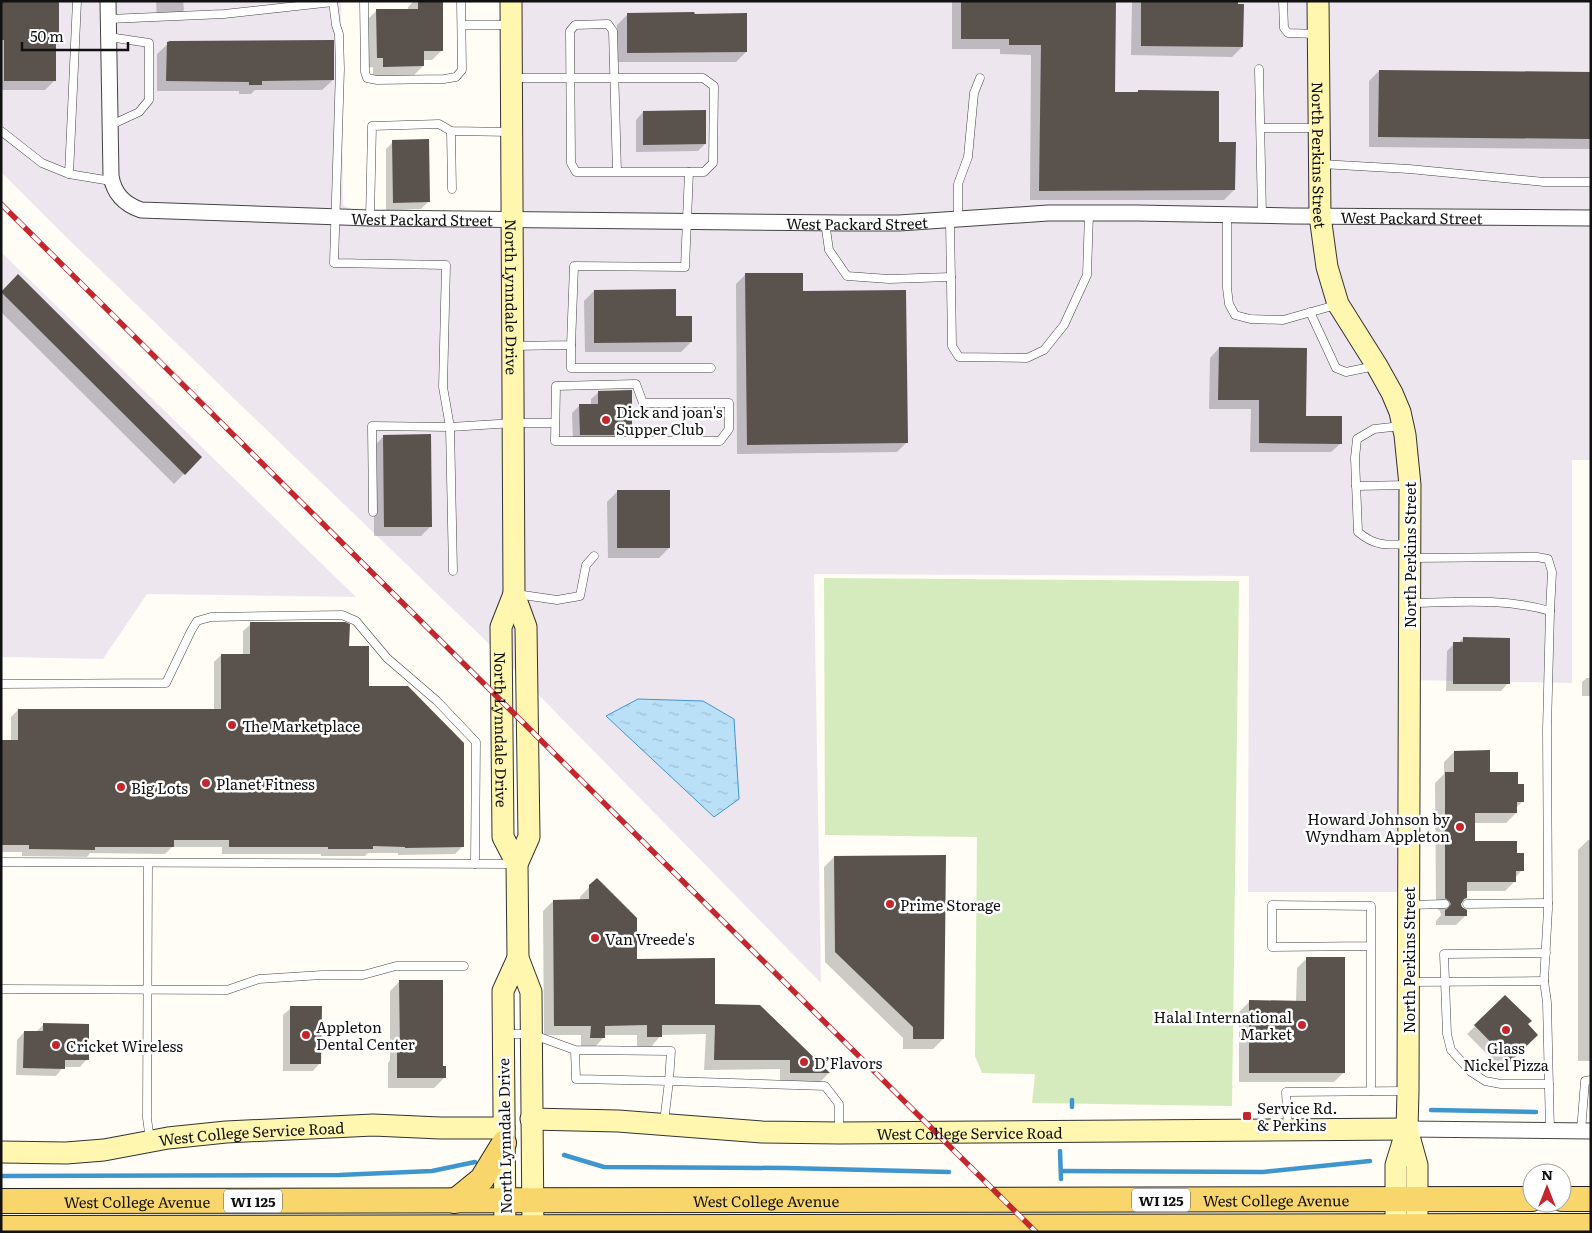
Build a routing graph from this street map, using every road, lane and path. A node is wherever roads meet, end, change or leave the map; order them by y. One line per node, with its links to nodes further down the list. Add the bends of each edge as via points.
1 (77, 1): 28 (lane)
2 (108, 1): 9 (street)
3 (364, 1): 10 (lane, via 365,72 372,79 456,77 462,70)
4 (461, 1): 10 (lane)
5 (511, 1): 11 (street, North Lynndale Drive)
6 (1283, 1): 12 (lane, via 1284,28 1288,33)
7 (1318, 1): 12 (street, North Perkins Street)
8 (333, 2): 9 (lane, via 224,14); 36 (lane, via 339,34 340,69)
9 (109, 19): 13 (street)
10 (462, 25): 11 (lane)
11 (512, 26): 15 (street, North Lynndale Drive)
12 (1318, 34): 21 (street, North Perkins Street)
13 (109, 37): 19 (street); 19 (lane, via 150,43 149,100 139,112)
14 (1260, 69): 20 (lane)
15 (512, 78): 16 (lane); 24 (street, North Lynndale Drive)
16 (570, 78): 17 (lane); 17 (lane, via 570,31 575,25 608,24 613,31); 26 (lane, via 571,164 576,172)
17 (614, 78): 26 (lane); 27 (lane, via 703,78 714,86 713,162 704,172)
18 (980, 78): 40 (lane, via 974,93 968,157 958,184)
19 (109, 126): 29 (street)
20 (1261, 128): 21 (lane); 34 (lane)
21 (1319, 128): 25 (street, North Perkins Street)
22 (1, 131): 28 (lane, via 42,163)
23 (451, 131): 24 (lane); 31 (lane); 37 (lane, via 439,124 372,126)
24 (512, 132): 39 (street, North Lynndale Drive)
25 (1320, 164): 30 (lane, via 1544,182); 35 (street, North Perkins Street)
26 (617, 172): 27 (lane)
27 (689, 172): 41 (lane)
28 (69, 174): 29 (lane)
29 (111, 181): 36 (street, West Packard Street, via 124,202 154,211)
30 (1591, 182)
31 (452, 189)
32 (1089, 213): 33 (street, West Packard Street); 40 (street, West Packard Street); 43 (lane, via 1086,275 1064,325 1044,350 1027,358 959,356 952,346)
33 (1227, 215): 34 (street, West Packard Street); 45 (lane, via 1227,288 1229,304 1236,315 1283,320)
34 (1262, 216): 35 (street, West Packard Street)
35 (1320, 216): 38 (street, West Packard Street); 44 (street, North Perkins Street, via 1327,267)
36 (336, 217): 37 (street, West Packard Street); 53 (lane, via 334,263 446,266 443,387)
37 (370, 218): 39 (street, West Packard Street)
38 (1591, 218)
39 (513, 220): 41 (street, West Packard Street); 47 (street, North Lynndale Drive)
40 (954, 220): 42 (street, West Packard Street); 43 (lane)
41 (688, 221): 42 (street, West Packard Street); 46 (lane, via 685,267 574,266)
42 (825, 222): 43 (lane, via 830,250 847,276 889,279)
43 (951, 277)
44 (1338, 304): 45 (lane); 48 (street, North Perkins Street)
45 (1310, 312): 48 (lane, via 1336,368 1346,372)
46 (571, 345): 47 (lane); 49 (lane, via 571,368)
47 (514, 346): 50 (street, North Lynndale Drive)
48 (1377, 366): 52 (street, North Perkins Street, via 1392,393)
49 (711, 368)
50 (514, 422): 51 (lane); 53 (lane); 60 (street, North Lynndale Drive)
51 (555, 423): 51 (lane, via 555,440 720,441 730,429 729,403 643,403 636,384 556,386)
52 (1403, 426): 54 (street, North Perkins Street); 55 (lane, via 1374,429 1357,439)
53 (450, 427): 56 (lane, via 372,426); 59 (lane)
54 (1410, 485): 55 (lane); 57 (street, North Perkins Street)
55 (1356, 486): 57 (lane, via 1358,532 1369,542)
56 (373, 512)
57 (1409, 551): 61 (street, North Perkins Street); 62 (lane, via 1548,559 1552,572)
58 (594, 556): 60 (lane, via 586,565 580,596 557,600)
59 (453, 571)
60 (514, 594): 67 (street, North Lynndale Drive, via 526,627 528,728 529,837)
61 (1409, 603): 62 (lane, via 1485,601 1529,605); 71 (street, North Perkins Street)
62 (1550, 611): 68 (lane)
63 (1, 684): 66 (lane, via 166,683 197,621 211,617 342,615 356,621 387,658 437,701 476,742)
64 (1, 862): 65 (lane)
65 (148, 863): 66 (lane); 80 (lane)
66 (475, 864): 67 (lane)
67 (517, 864): 74 (street, North Lynndale Drive)
68 (1548, 903): 70 (lane); 73 (lane)
69 (1445, 904): 71 (lane)
70 (1467, 904)
71 (1409, 905): 77 (street, North Perkins Street)
72 (1371, 946): 72 (lane, via 1272,947 1272,904 1371,906); 88 (lane)
73 (1546, 953): 76 (lane); 78 (lane, via 1444,954)
74 (518, 958): 81 (street, North Lynndale Drive, via 503,991); 82 (street, North Lynndale Drive, via 531,992)
75 (464, 966): 80 (lane, via 396,966 363,975 259,979 227,990)
76 (1544, 981): 78 (lane); 86 (lane)
77 (1408, 982): 78 (lane); 87 (street, North Perkins Street)
78 (1446, 982): 86 (lane, via 1447,1034 1451,1050 1472,1072 1485,1081 1501,1084)
79 (1, 989): 80 (lane)
80 (147, 990): 97 (lane)
81 (503, 1034): 82 (lane); 96 (street, North Lynndale Drive)
82 (531, 1034): 83 (lane); 89 (street, North Lynndale Drive)
83 (575, 1050): 85 (lane, via 576,1079); 85 (lane, via 671,1050)
84 (1591, 1080): 93 (lane, via 1585,1081)
85 (670, 1081): 90 (lane); 95 (lane, via 825,1086 839,1104)
86 (1549, 1084): 94 (lane)
87 (1408, 1090): 88 (lane); 91 (street, North Perkins Street)
88 (1371, 1091): 92 (lane, via 1286,1092)
89 (531, 1119): 90 (street, West College Service Road); 105 (street, North Lynndale Drive)
90 (664, 1124): 95 (street, West College Service Road, via 762,1132)
91 (1407, 1129): 92 (street, West College Service Road); 94 (street, West College Service Road); 102 (street, via 1417,1165)
92 (1288, 1131): 95 (street, West College Service Road)
93 (1586, 1131): 94 (street, West College Service Road)
94 (1550, 1132)
95 (839, 1133)
96 (504, 1136): 97 (street, West College Service Road, via 440,1128 364,1125 226,1132); 104 (main road, via 482,1179); 106 (street, North Lynndale Drive)
97 (150, 1142): 98 (street, West College Service Road, via 66,1153)
98 (1, 1152)
99 (1522, 1199): 102 (main road, West College Avenue / WI 125)
100 (1572, 1199): 101 (main road)
101 (1591, 1199)
102 (1407, 1200): 105 (main road, West College Avenue / WI 125); 113 (street)
103 (1, 1201): 104 (main road, West College Avenue / WI 125)
104 (455, 1201): 106 (main road, West College Avenue / WI 125)
105 (532, 1201): 106 (main road, West College Avenue / WI 125); 111 (street, North Lynndale Drive)
106 (505, 1202): 110 (street, North Lynndale Drive)
107 (1591, 1226): 113 (main road, West College Avenue / WI 125)
108 (1, 1228): 109 (main road, West College Avenue / WI 125)
109 (29, 1230): 110 (main road, West College Avenue / WI 125)
110 (505, 1230): 111 (main road, West College Avenue / WI 125)
111 (533, 1230): 112 (main road, West College Avenue / WI 125)
112 (581, 1230): 113 (main road, West College Avenue / WI 125)
113 (1406, 1230)

